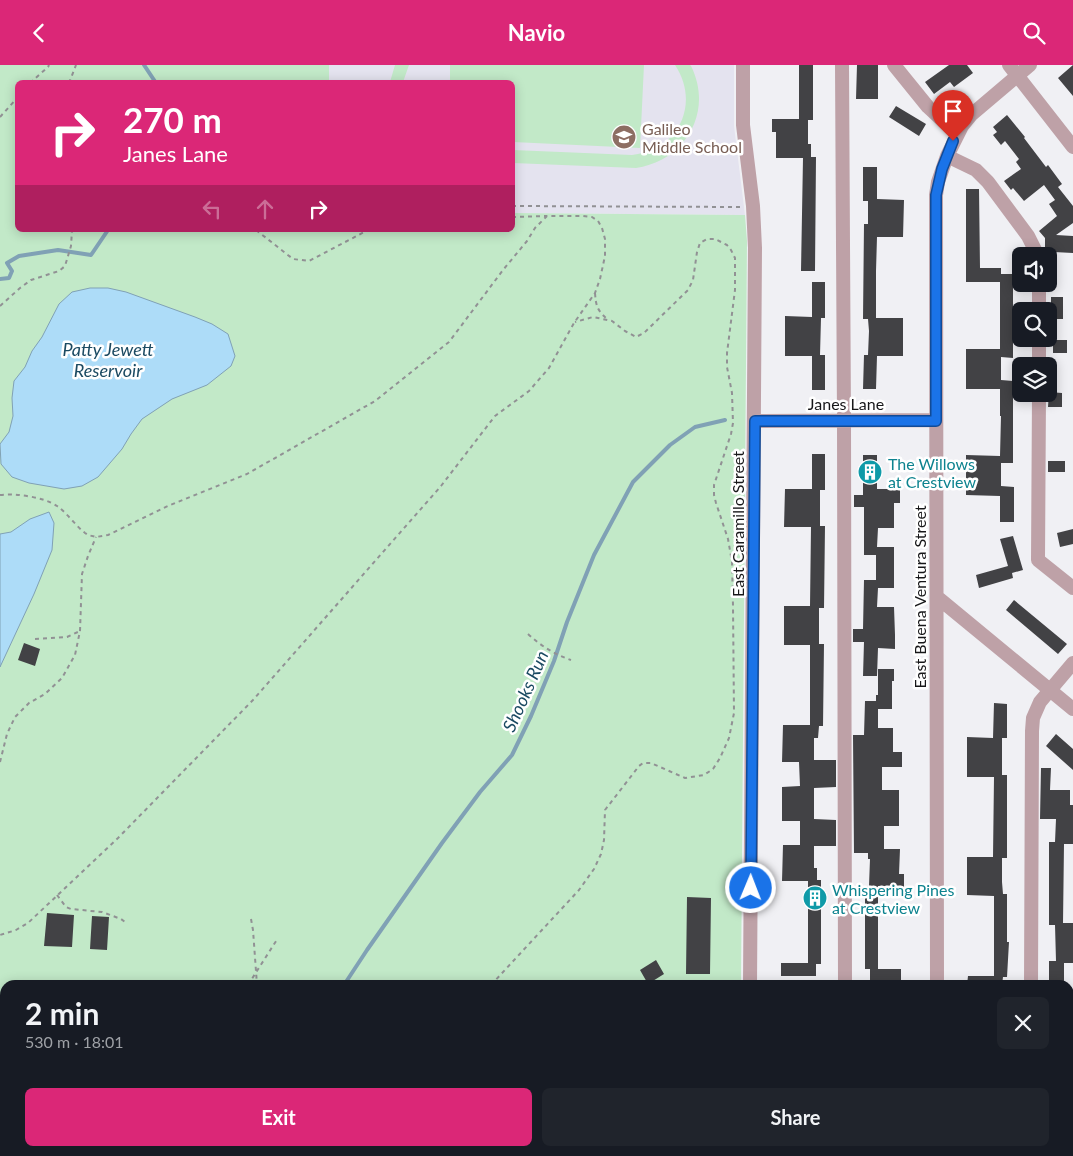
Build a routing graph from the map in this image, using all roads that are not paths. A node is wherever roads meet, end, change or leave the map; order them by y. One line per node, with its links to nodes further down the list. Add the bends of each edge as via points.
1 (743, 65): 11 (street, East Caramillo Street, via 743,125 755,249)
2 (842, 65): 12 (street)
3 (894, 65): 6 (street, via 928,107)
4 (1030, 65): 5 (street, East Buena Ventura Street)
5 (1013, 70): 6 (street, East Buena Ventura Street); 7 (street)
6 (957, 134): 8 (street, East Buena Ventura Street)
7 (1073, 147)
8 (947, 156): 9 (street, via 976,170 988,182); 13 (street, East Buena Ventura Street, via 936,195)
9 (1034, 247)
10 (1039, 402): 14 (street, via 1038,560)
11 (755, 421): 12 (street, Janes Lane); 19 (street, East Caramillo Street)
12 (844, 421): 13 (street, Janes Lane); 20 (street)
13 (936, 421): 15 (street, East Buena Ventura Street)
14 (1073, 588)
15 (937, 597): 17 (street); 21 (street, East Buena Ventura Street)
16 (1073, 663): 17 (street)
17 (1050, 690): 18 (street); 22 (street, via 1037,707 1032,731)
18 (1073, 709)
19 (750, 980)
20 (845, 980)
21 (937, 980)
22 (1031, 980)

